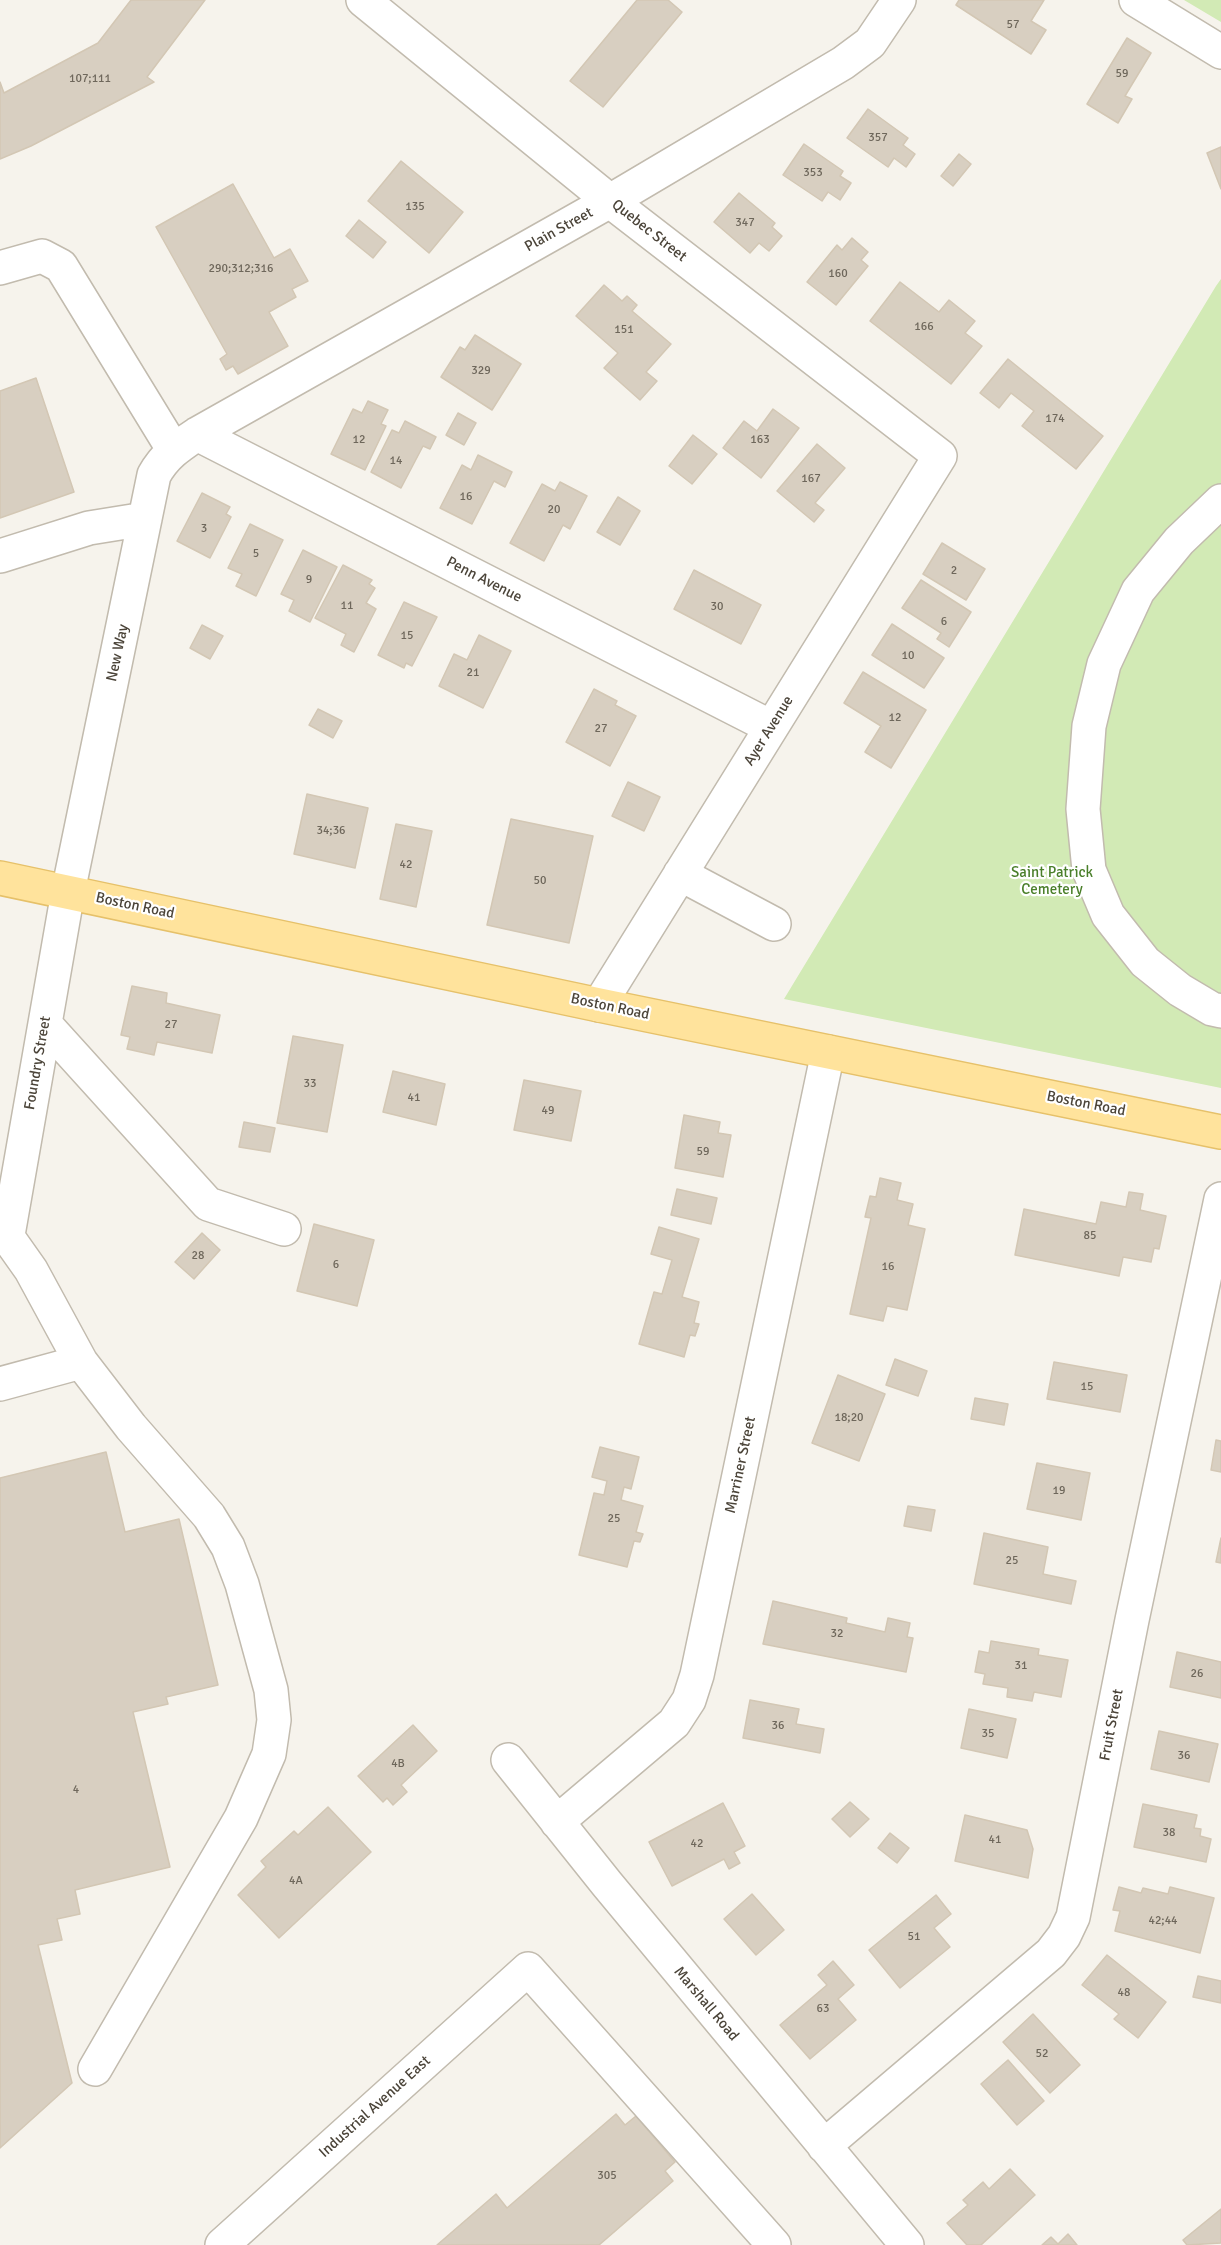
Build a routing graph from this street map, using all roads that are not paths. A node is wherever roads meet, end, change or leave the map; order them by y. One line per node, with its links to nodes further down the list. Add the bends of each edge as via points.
1 (363, 0): 5 (street, Quebec Street)
2 (899, 0): 5 (street, Plain Street, via 870,43 843,63)
3 (1136, 0): 4 (street)
4 (1221, 52)
5 (610, 201): 7 (street, Plain Street); 8 (street, Quebec Street)
6 (0, 268): 7 (street, via 42,256 61,266)
7 (185, 441): 10 (street, New Way, via 161,462); 12 (street, Penn Avenue)
8 (940, 456): 12 (street, Ayer Avenue)
9 (1221, 501): 18 (street, via 1179,541 1138,591 1104,664 1089,726 1083,809 1089,870 1108,915 1145,962 1179,990)
10 (145, 519): 11 (street, via 89,528); 15 (street, New Way)
11 (0, 556)
12 (771, 727): 13 (street, Ayer Avenue)
13 (680, 874): 16 (street); 17 (street, Ayer Avenue)
14 (0, 878): 15 (main road, Boston Road)
15 (68, 892): 17 (main road, Boston Road); 19 (street, Foundry Street)
16 (774, 924)
17 (599, 1005): 20 (main road, Boston Road)
18 (1221, 1011)
19 (45, 1024): 23 (street, via 208,1204); 24 (street, Foundry Street)
20 (828, 1052): 21 (main road, Boston Road); 28 (street, Marriner Street, via 689,1700 674,1723)
21 (1221, 1132)
22 (1221, 1199): 30 (street, Fruit Street, via 1074,1917 1051,1953)
23 (284, 1229)
24 (4, 1230): 25 (street, via 31,1270)
25 (81, 1362): 26 (street); 29 (street, via 131,1427 209,1516 228,1547 271,1690 273,1720 269,1754 242,1818)
26 (0, 1384)
27 (508, 1760): 28 (street, Marshall Road)
28 (557, 1822): 30 (street, Marshall Road)
29 (95, 2068)
30 (824, 2146): 33 (street, Marshall Road)
31 (222, 2245): 32 (street, Industrial Avenue East, via 528,1969)
32 (774, 2245)
33 (907, 2245)

